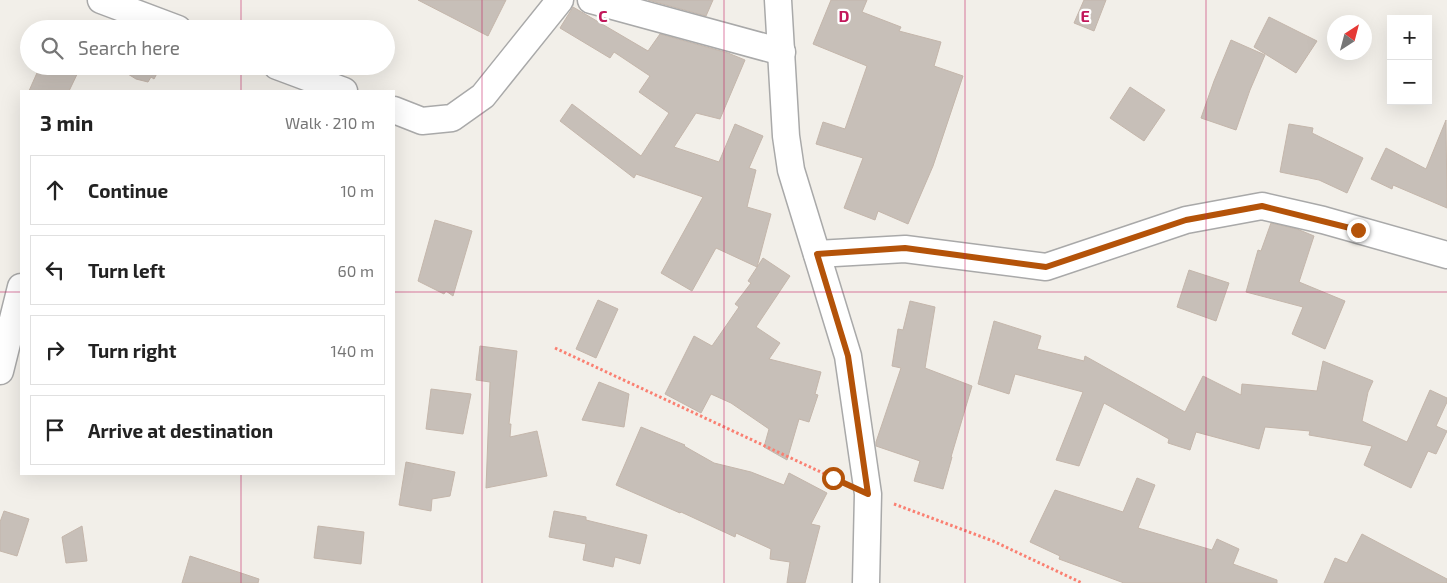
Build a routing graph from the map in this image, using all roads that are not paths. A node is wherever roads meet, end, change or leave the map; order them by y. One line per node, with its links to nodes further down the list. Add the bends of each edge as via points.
1 (101, 0): 5 (street)
2 (560, 0): 9 (street, via 483,96 452,118 422,121)
3 (591, 0): 6 (street)
4 (778, 0): 6 (street)
5 (154, 20)
6 (782, 52): 10 (street, via 791,170)
7 (301, 75): 8 (street)
8 (341, 90)
9 (395, 110)
10 (817, 254): 11 (street, via 905,248 1046,267 1186,220 1262,206); 14 (street, via 848,356 868,494)
11 (1447, 255)
12 (20, 291): 13 (street)
13 (0, 371)
14 (866, 583)

